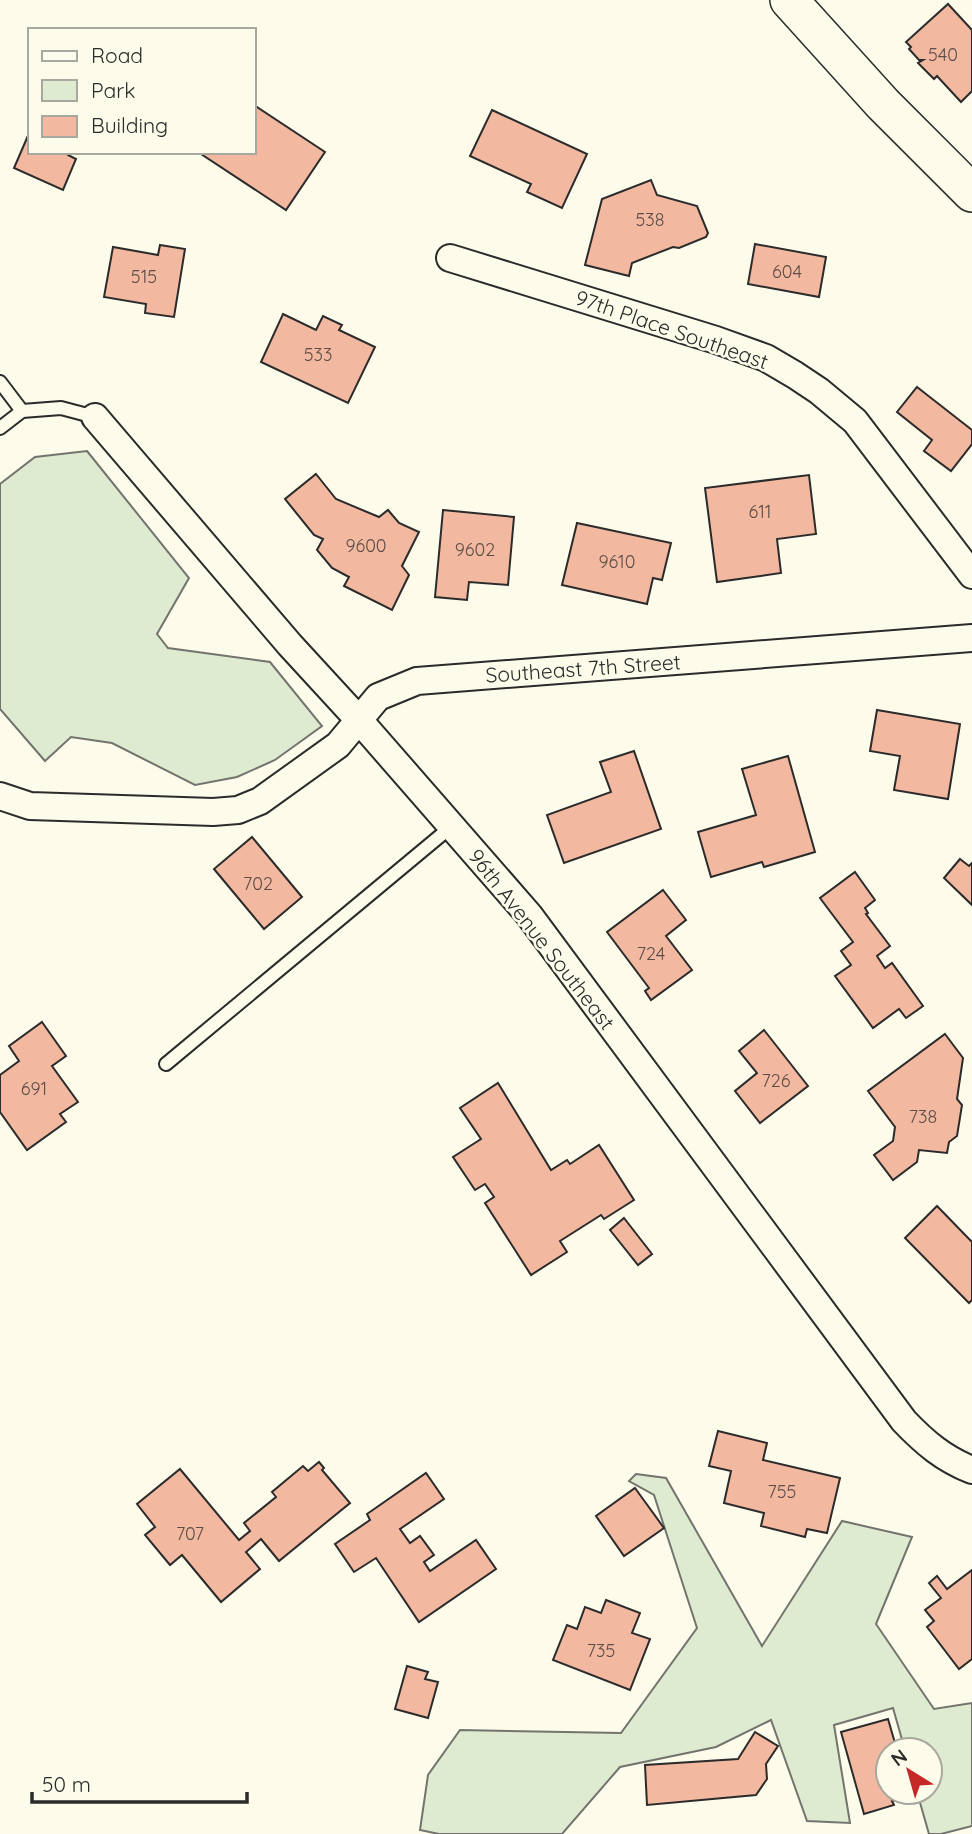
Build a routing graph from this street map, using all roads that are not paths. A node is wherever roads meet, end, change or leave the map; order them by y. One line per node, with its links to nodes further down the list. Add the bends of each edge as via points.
1 (789, 0): 2 (street)
2 (972, 193)
3 (450, 258): 8 (street, 97th Place Southeast, via 716,340 766,358 795,375 855,421)
4 (0, 382): 5 (lane)
5 (22, 411): 6 (lane, via 61,408); 7 (lane)
6 (95, 416): 10 (street, 96th Avenue Southeast)
7 (0, 428)
8 (972, 575)
9 (972, 638): 10 (street, Southeast 7th Street, via 417,681 378,696)
10 (358, 719): 11 (street, Southeast 7th Street, via 338,745 260,801 238,810 30,806); 12 (street, 96th Avenue Southeast)
11 (0, 796)
12 (452, 826): 13 (lane); 14 (street, 96th Avenue Southeast, via 529,915 897,1413 927,1446)
13 (166, 1064)
14 (972, 1470)

